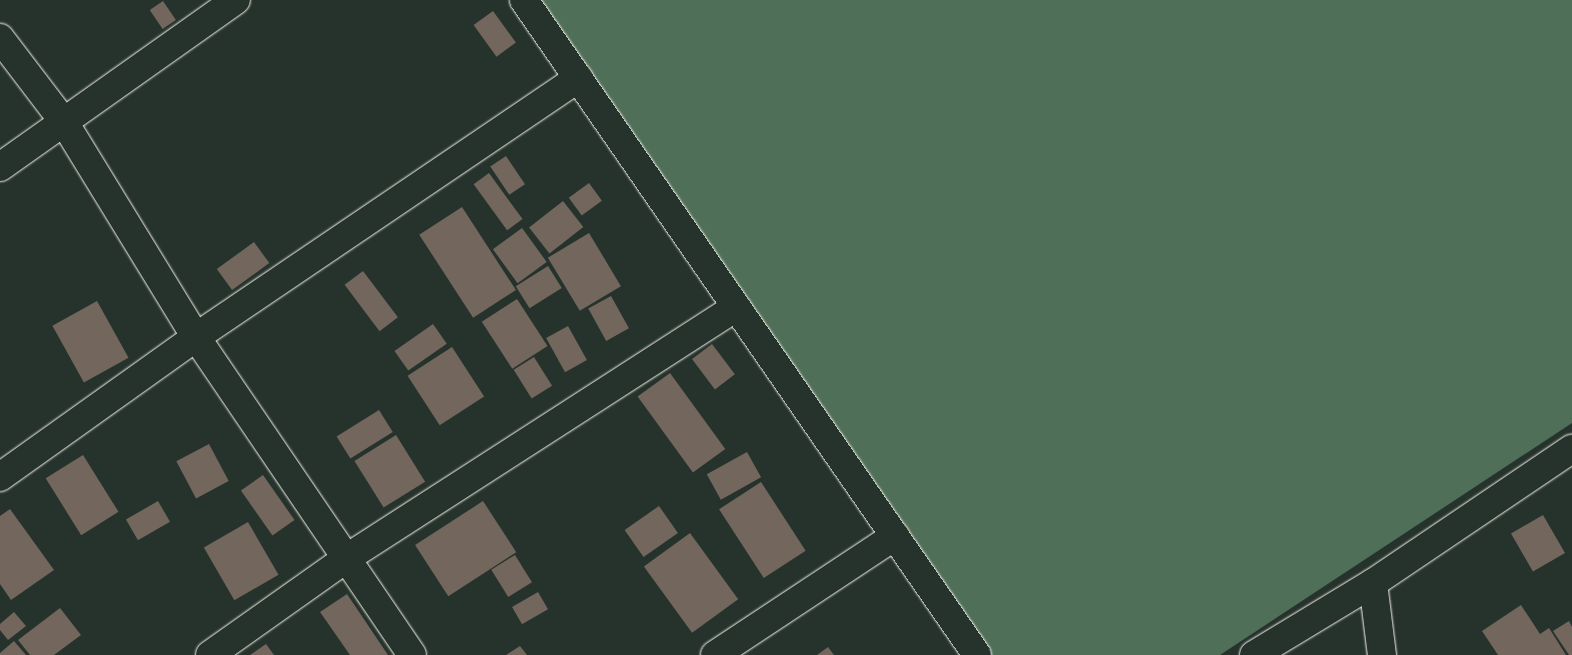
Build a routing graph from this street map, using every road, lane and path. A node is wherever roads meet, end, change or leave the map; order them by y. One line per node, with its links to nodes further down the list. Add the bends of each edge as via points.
1 (236, 0): 5 (street)
2 (524, 0): 4 (street)
3 (0, 38): 5 (street)
4 (578, 78): 7 (street); 8 (street)
5 (64, 122): 6 (street); 8 (street)
6 (0, 167)
7 (736, 308): 11 (street); 12 (street)
8 (196, 337): 10 (street); 12 (street)
9 (1572, 449): 13 (street)
10 (0, 477)
11 (895, 536): 16 (street); 17 (street)
12 (347, 558): 14 (street); 15 (street)
13 (1373, 583): 18 (street); 19 (street)
14 (210, 655)
15 (412, 655)
16 (716, 655)
17 (977, 655)
18 (1254, 655)
19 (1382, 655)

